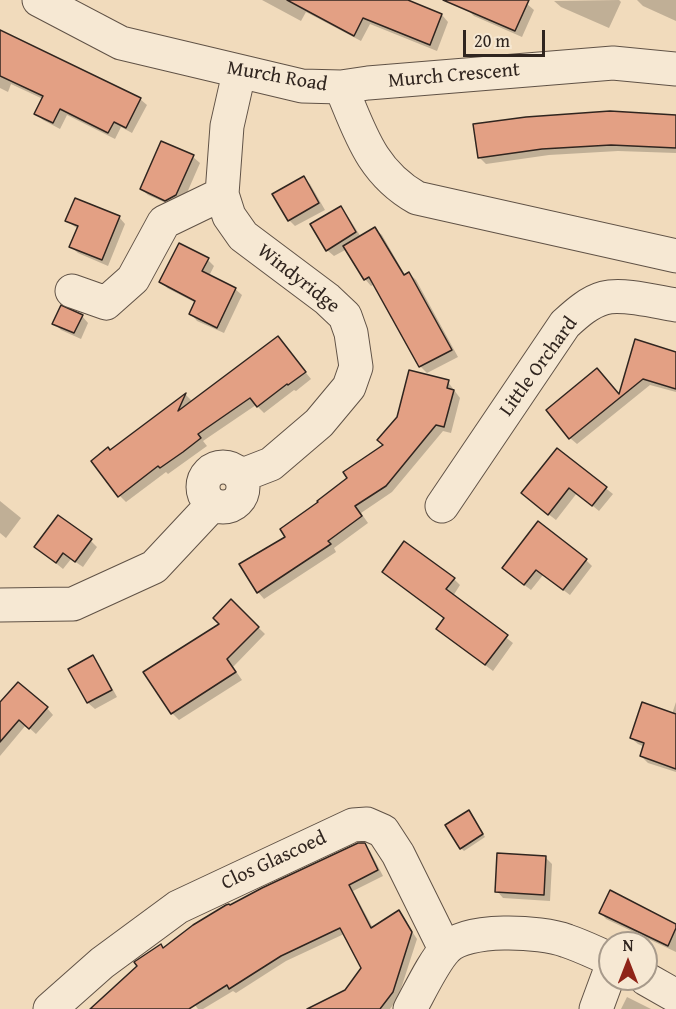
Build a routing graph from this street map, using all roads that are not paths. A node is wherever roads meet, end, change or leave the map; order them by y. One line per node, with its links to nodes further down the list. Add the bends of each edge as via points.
1 (39, 0): 3 (street, Murch Road, via 121,43)
2 (676, 69): 4 (street, Murch Crescent, via 613,63)
3 (239, 73): 4 (street, Murch Road, via 302,86); 5 (street, Windyridge, via 228,126)
4 (341, 87): 6 (street, Murch Road, via 368,151 399,186 417,198)
5 (222, 194): 7 (street, via 164,222 133,279 106,303); 10 (street, Windyridge, via 229,216 243,236 345,316 356,367 348,387 319,423 271,464 240,476 244,483 241,498 235,504 228,508 212,505 154,567 73,604)
6 (676, 256)
7 (72, 291)
8 (676, 305): 9 (street, Little Orchard, via 616,296 577,313 565,324)
9 (442, 506)
10 (0, 604)
11 (445, 949): 12 (street, via 458,939 519,933 565,940); 16 (street, Clos Glascoed, via 383,831 353,825 178,907 102,963); 17 (street)
12 (598, 954)
13 (658, 986): 15 (street)
14 (603, 991): 18 (street)
15 (676, 996)
16 (62, 1005)
17 (410, 1009)
18 (596, 1009)

